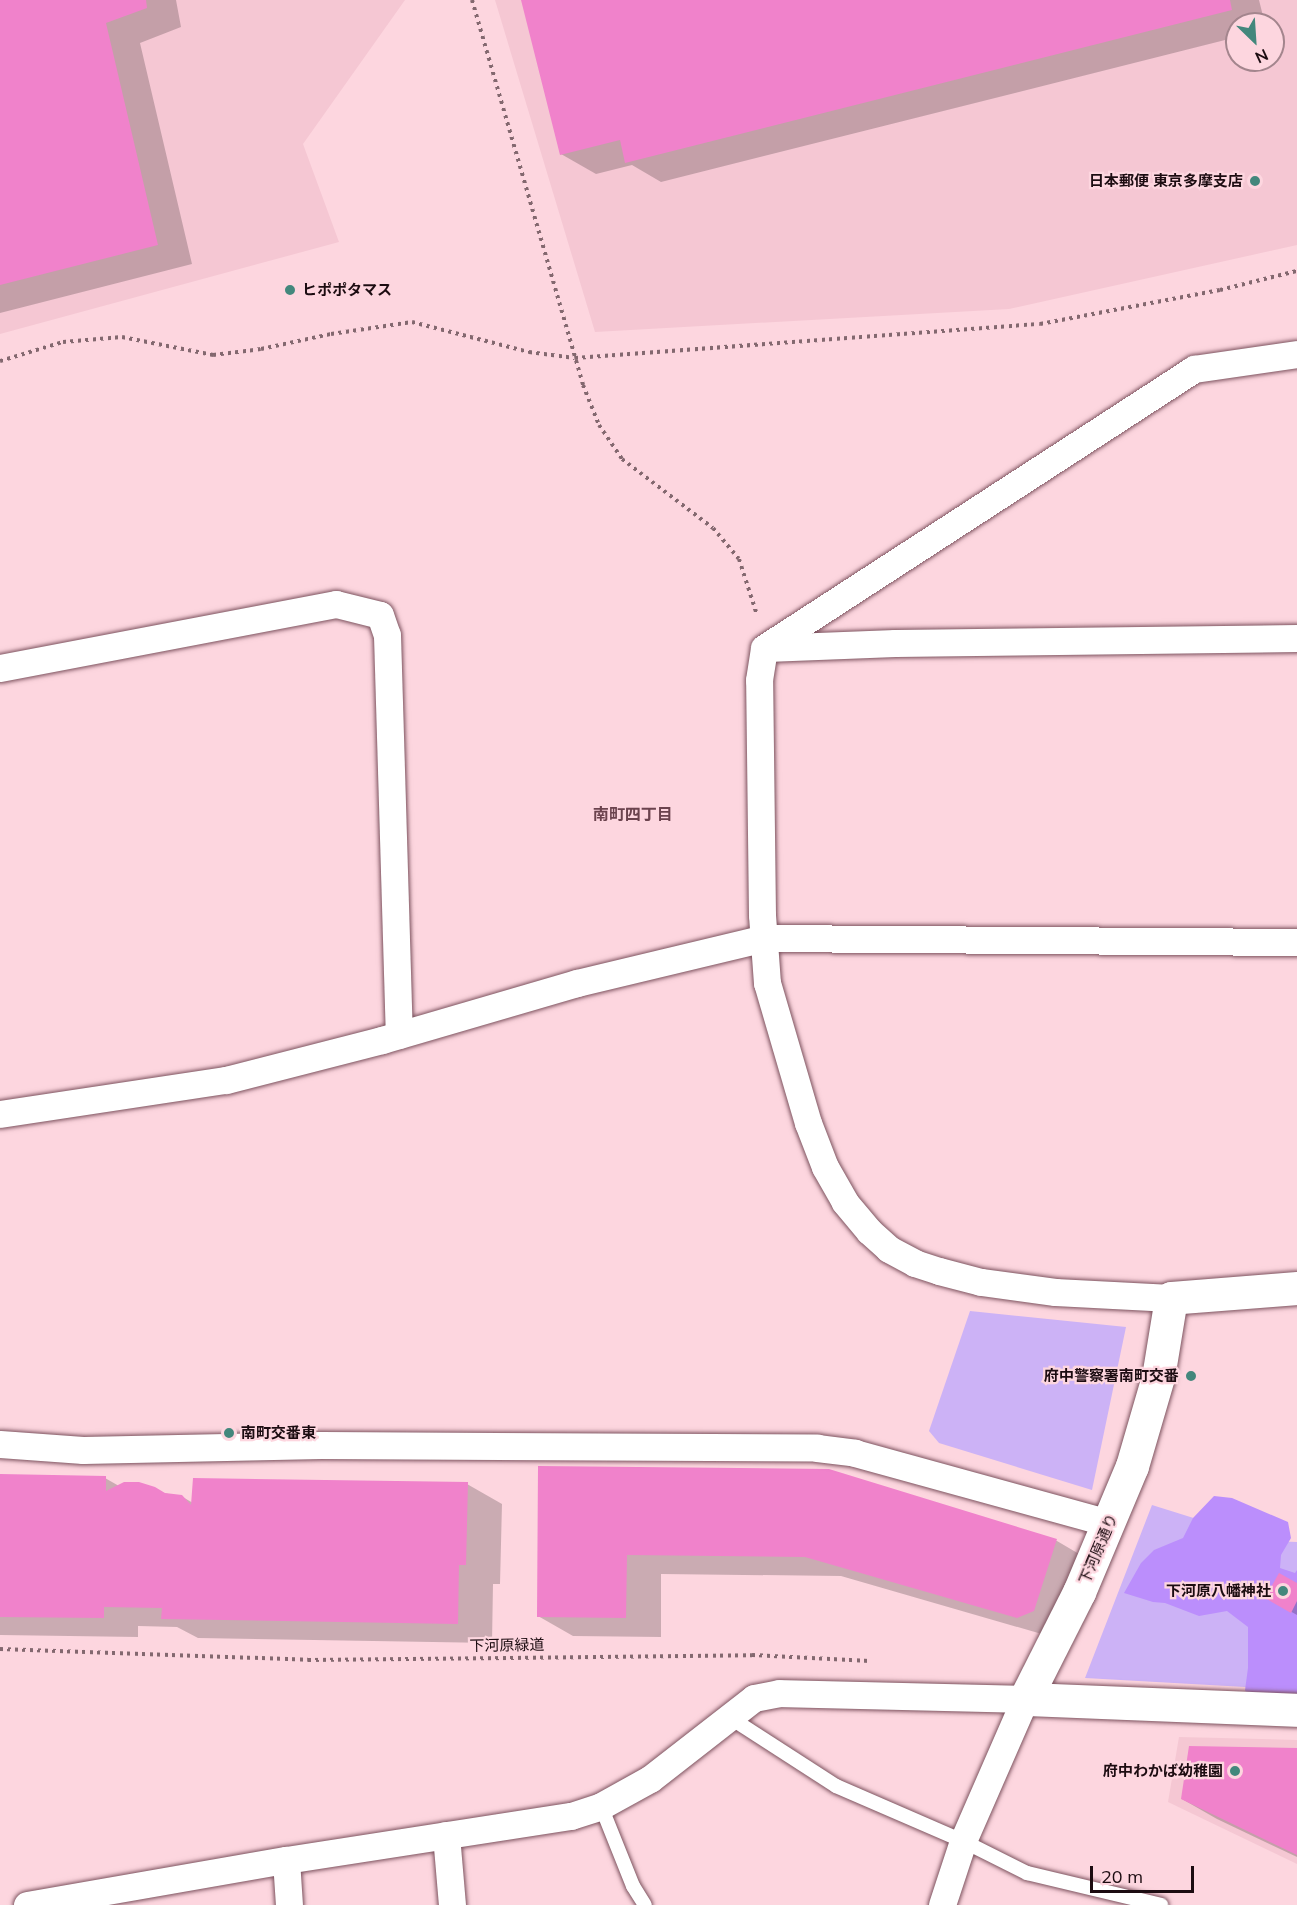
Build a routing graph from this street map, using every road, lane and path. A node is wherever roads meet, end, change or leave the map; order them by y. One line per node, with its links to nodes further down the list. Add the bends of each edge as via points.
1 (472, 0): 4 (path)
2 (1297, 271): 4 (path, via 1220,290 1040,324)
3 (1297, 354): 7 (street, via 1194,369)
4 (575, 358): 5 (path, via 529,352 412,322 213,355 122,337 63,342); 7 (path, via 599,425 622,459 712,528 739,559)
5 (0, 361)
6 (1297, 638): 7 (street)
7 (765, 648): 9 (street, via 759,680)
8 (0, 668): 11 (street, via 336,604 380,615 387,635)
9 (764, 938): 10 (street); 11 (street, via 577,983); 14 (street, via 768,983 808,1123 825,1167 845,1202 889,1249 915,1263 981,1282 1055,1292)
10 (1297, 942)
11 (399, 1035): 12 (street, via 226,1080)
12 (0, 1114)
13 (1296, 1293): 14 (street)
14 (1171, 1298): 16 (street, 下河原通り, via 1147,1418)
15 (0, 1444): 16 (street, via 83,1450 321,1445 817,1448 866,1456)
16 (1109, 1523): 19 (street, 下河原通り)
17 (0, 1649): 18 (path, 下河原緑道, via 308,1660 752,1654)
18 (878, 1662)
19 (1025, 1699): 20 (street); 21 (street, via 779,1693 754,1698); 24 (street, 下河原通り)
20 (1297, 1710)
21 (729, 1717): 22 (street, via 650,1779); 24 (lane, via 836,1786)
22 (601, 1806): 23 (street, via 571,1816); 29 (lane, via 633,1886)
23 (446, 1835): 25 (street); 28 (street)
24 (963, 1841): 30 (street, 下河原通り); 31 (lane, via 1027,1873)
25 (286, 1860): 26 (street); 27 (street)
26 (34, 1904)
27 (289, 1905)
28 (452, 1905)
29 (645, 1905)
30 (942, 1905)
31 (1161, 1905)

